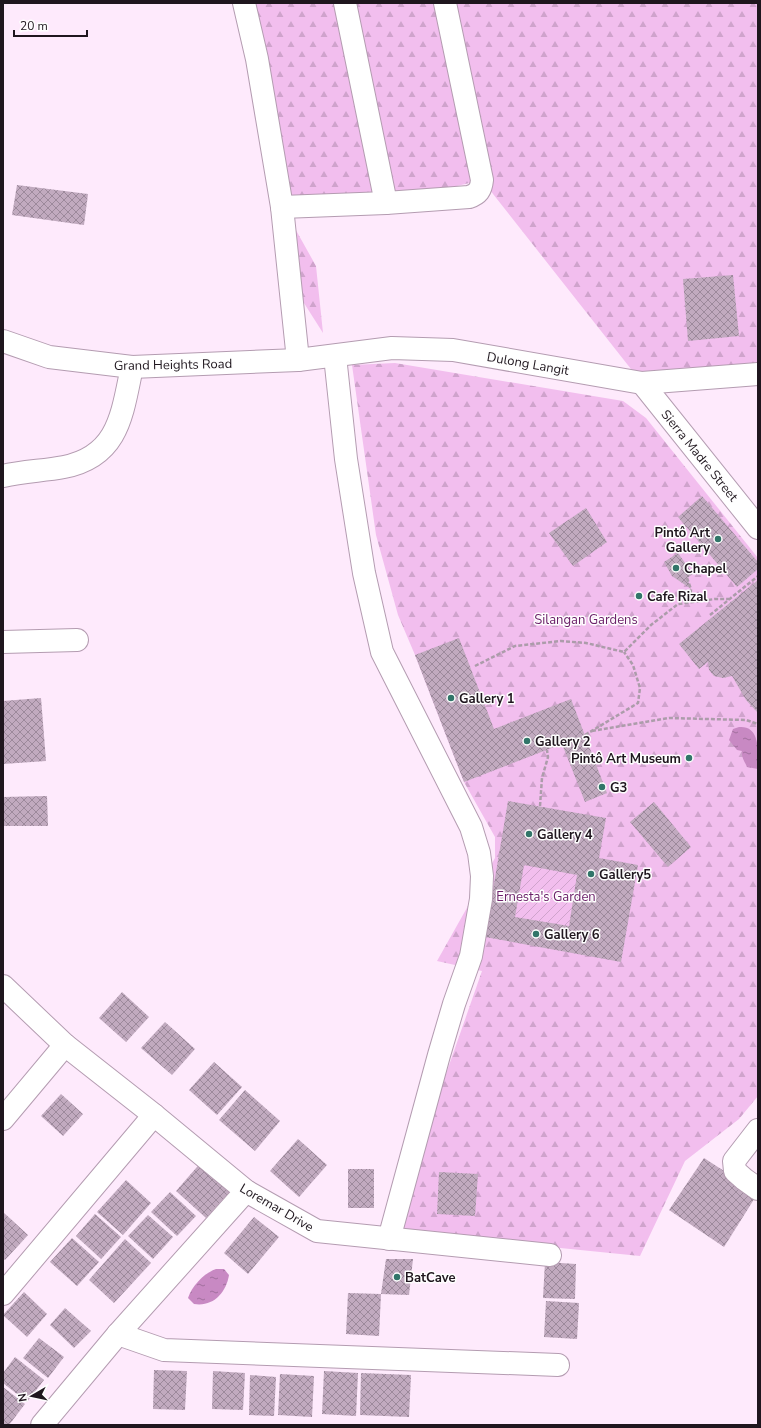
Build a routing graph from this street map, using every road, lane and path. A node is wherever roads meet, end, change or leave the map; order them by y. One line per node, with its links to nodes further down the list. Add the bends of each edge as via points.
1 (244, 3): 5 (street, via 257,59)
2 (345, 3): 4 (street)
3 (445, 3): 4 (street, via 482,180 481,188 476,195 469,197)
4 (386, 203): 5 (street)
5 (282, 207): 8 (street)
6 (3, 341): 9 (street, Grand Heights Road, via 49,357)
7 (335, 356): 8 (street, Dulong Langit); 11 (street, Dulong Langit, via 392,348 453,350); 35 (street, via 346,459 364,573 382,652 471,827 479,853 482,876 481,899 471,956 439,1055)
8 (298, 360): 9 (street, Grand Heights Road)
9 (132, 367): 12 (street, via 121,419 108,444 90,459 64,467)
10 (758, 374): 11 (street, Dulong Langit)
11 (642, 383): 13 (street, Sierra Madre Street)
12 (3, 476)
13 (758, 528)
14 (758, 576): 16 (path)
15 (687, 578): 17 (path, via 692,589)
16 (729, 599): 18 (path); 21 (path, via 678,604 651,625)
17 (690, 602)
18 (710, 615)
19 (77, 640): 20 (street)
20 (3, 642)
21 (624, 652): 22 (path, via 586,643 561,641 515,646); 24 (path, via 632,665 640,688 638,703)
22 (475, 666)
23 (758, 724): 24 (path, via 746,720 669,718)
24 (592, 731): 25 (path)
25 (585, 735)
26 (547, 750): 27 (path)
27 (540, 806)
28 (3, 986): 29 (street, Loremar Drive)
29 (65, 1045): 30 (street, Loremar Drive); 31 (street)
30 (154, 1115): 34 (street, Loremar Drive); 37 (street)
31 (3, 1119)
32 (758, 1130): 33 (street, via 734,1161 735,1171)
33 (758, 1188)
34 (246, 1191): 35 (street, Loremar Drive, via 317,1231); 38 (street)
35 (389, 1239): 36 (street, Loremar Drive)
36 (550, 1256)
37 (3, 1294)
38 (118, 1334): 39 (street, via 164,1350); 40 (street)
39 (558, 1365)
40 (42, 1425)

